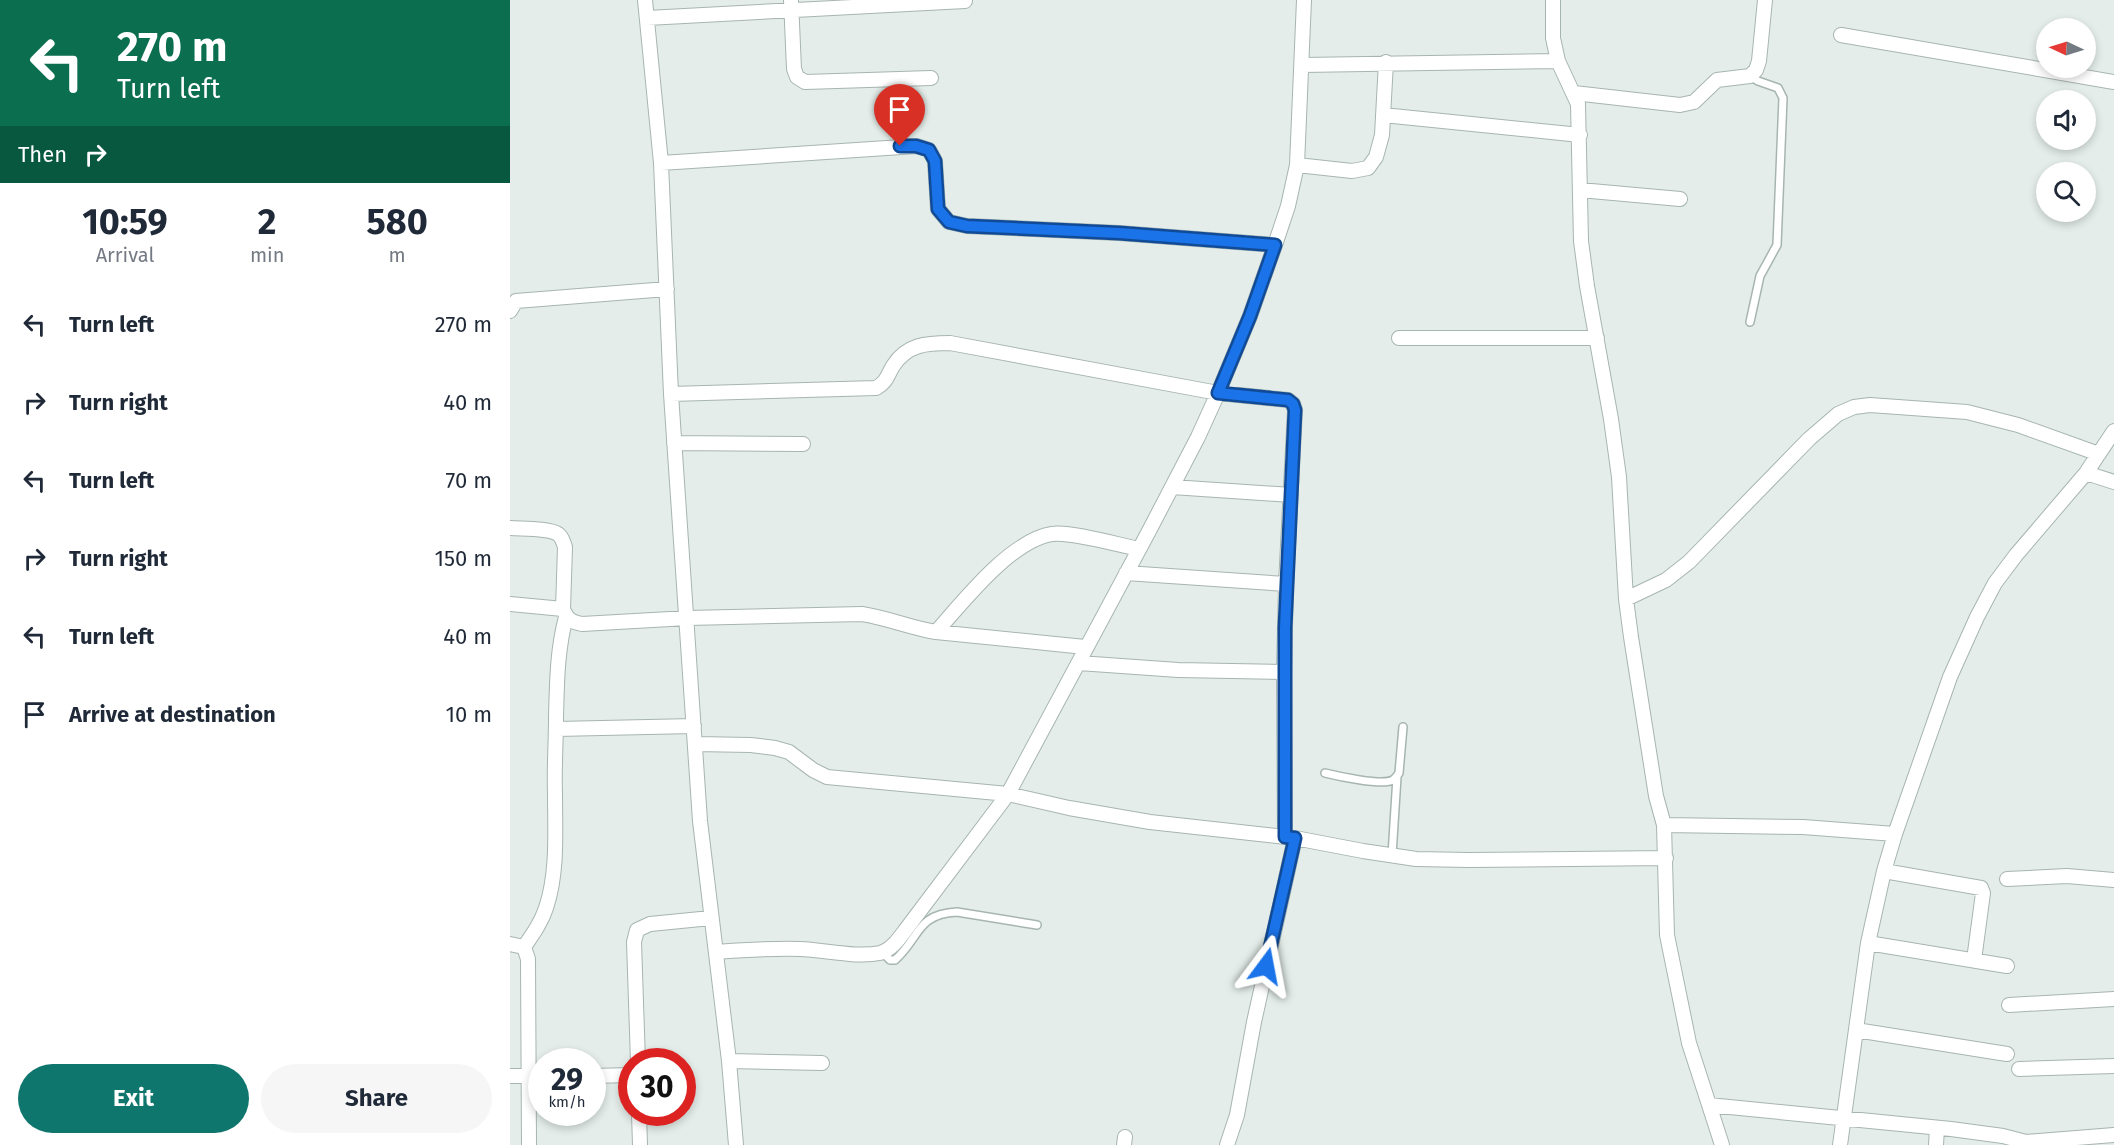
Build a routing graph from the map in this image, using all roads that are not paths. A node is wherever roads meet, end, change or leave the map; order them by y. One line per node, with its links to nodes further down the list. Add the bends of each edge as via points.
1 (645, 0): 7 (street)
2 (1304, 0): 11 (street)
3 (1553, 0): 9 (street, via 1553,38)
4 (1765, 0): 12 (street, via 1759,61)
5 (965, 1): 6 (street)
6 (791, 5): 7 (street); 13 (street, via 794,69 805,82)
7 (647, 18): 18 (street)
8 (1841, 34): 14 (street)
9 (1558, 61): 10 (street); 15 (street)
10 (1386, 62): 11 (street); 16 (street)
11 (1302, 65): 19 (street)
12 (1750, 76): 15 (street, via 1717,80 1694,102 1680,105); 25 (lane, via 1778,88 1783,98 1777,245 1760,276)
13 (931, 78)
14 (2114, 82)
15 (1574, 93): 17 (street)
16 (1383, 115): 17 (street); 19 (street, via 1376,157 1368,168 1352,171)
17 (1580, 135): 20 (street)
18 (661, 163): 22 (street, via 916,146 929,150 935,161 938,209 949,222); 23 (street)
19 (1297, 165): 22 (street)
20 (1580, 190): 21 (street); 27 (street, via 1581,242)
21 (1680, 199)
22 (1275, 245): 28 (street)
23 (667, 289): 24 (street, via 516,301); 29 (street)
24 (510, 311)
25 (1750, 322)
26 (1399, 338): 27 (street)
27 (1597, 338): 42 (street, via 1618,477)
28 (1218, 393): 29 (street, via 950,343 924,343 904,353 893,365 886,382 876,388); 36 (street); 37 (street, via 1277,398 1293,404)
29 (671, 394): 31 (street)
30 (2114, 431): 33 (street)
31 (674, 443): 32 (street); 45 (street)
32 (803, 444)
33 (2098, 454): 34 (street); 42 (street, via 2018,425 1967,412 1854,407 1838,414 1809,439 1689,562 1666,580)
34 (2086, 472): 35 (street); 58 (street, via 2016,555 1977,616 1950,677)
35 (2114, 482)
36 (1172, 487): 37 (street); 39 (street)
37 (1291, 495): 41 (street)
38 (510, 528): 44 (street, via 548,531 562,539)
39 (1139, 549): 40 (street); 46 (street, via 1068,534 1040,537 994,569)
40 (1126, 573): 41 (street); 47 (street)
41 (1286, 584): 49 (street)
42 (1626, 599): 57 (street, via 1652,773)
43 (510, 604): 44 (street)
44 (565, 613): 45 (street, via 572,622 582,624); 52 (street)
45 (688, 618): 46 (street, via 862,614); 50 (street)
46 (936, 632): 47 (street)
47 (1085, 647): 48 (street)
48 (1079, 663): 49 (street); 56 (street)
49 (1284, 672): 59 (street)
50 (694, 726): 52 (street); 53 (street)
51 (1403, 727): 55 (lane)
52 (556, 729): 69 (street, via 553,873 540,924)
53 (695, 744): 56 (street, via 775,748 789,752 827,777); 65 (street)
54 (1325, 773): 55 (lane, via 1388,782)
55 (1397, 776): 60 (lane)
56 (1008, 794): 59 (street, via 1150,822); 71 (street, via 895,943)
57 (1664, 825): 58 (street, via 1803,827); 61 (street)
58 (1895, 834): 62 (street)
59 (1290, 838): 60 (street); 95 (street, via 1237,1115)
60 (1392, 855): 61 (street, via 1469,860)
61 (1666, 858): 86 (street, via 1667,935 1689,1043)
62 (1884, 871): 68 (street); 72 (street, via 1981,888)
63 (2007, 879): 64 (street, via 2067,876)
64 (2114, 880)
65 (711, 918): 70 (street); 78 (street, via 650,924 636,930 633,942)
66 (1037, 925): 71 (lane, via 943,912 922,925 895,960)
67 (510, 944): 69 (street)
68 (1868, 944): 72 (street); 76 (street)
69 (524, 947): 77 (street)
70 (716, 952): 71 (street); 80 (street)
71 (882, 952)
72 (1974, 960): 73 (street)
73 (2007, 966)
74 (2114, 999): 75 (street)
75 (2009, 1005)
76 (1856, 1030): 79 (street); 87 (street)
77 (533, 1048)
78 (637, 1048)
79 (2007, 1054)
80 (729, 1061): 81 (street); 94 (street)
81 (822, 1063)
82 (2114, 1066): 83 (street)
83 (2019, 1069)
84 (510, 1076): 85 (street)
85 (528, 1076)
86 (1709, 1105): 87 (street); 96 (street)
87 (1845, 1119): 90 (street); 97 (street)
88 (531, 1126): 92 (street)
89 (639, 1126): 93 (street)
90 (1937, 1128): 91 (street, via 2026,1142); 98 (street)
91 (2114, 1135)
92 (530, 1145)
93 (640, 1145)
94 (736, 1145)
95 (1227, 1145)
96 (1722, 1145)
97 (1840, 1145)
98 (1936, 1145)

